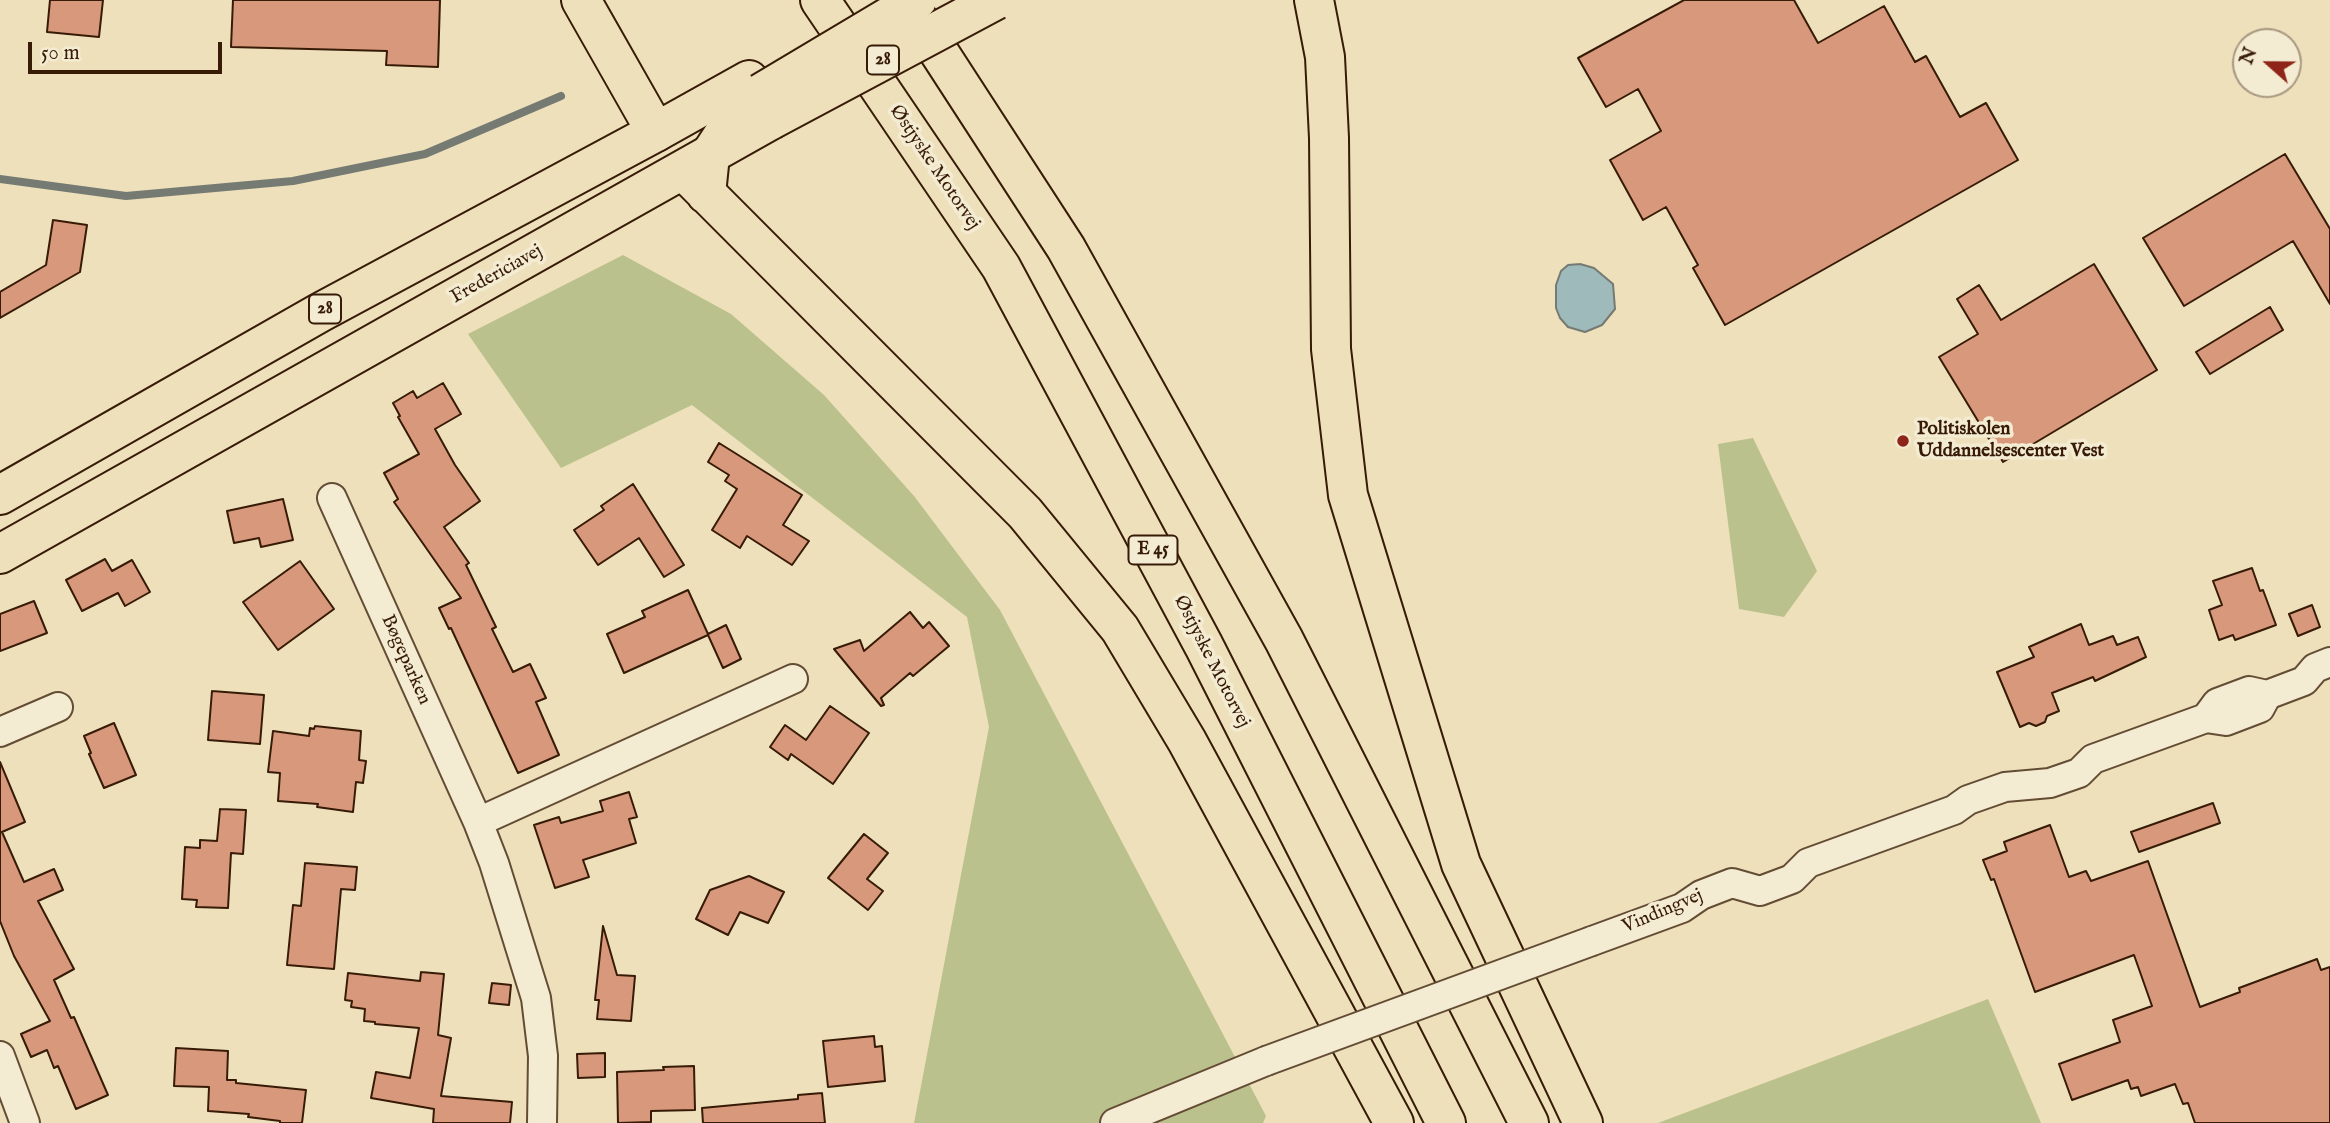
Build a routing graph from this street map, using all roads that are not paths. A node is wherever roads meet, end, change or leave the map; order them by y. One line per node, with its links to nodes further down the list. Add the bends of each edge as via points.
1 (581, 0): 9 (main road)
2 (820, 0): 24 (main road, Østjyske Motorvej / E 45, via 1001,267 1204,646)
3 (889, 0): 8 (main road, 28)
4 (905, 0): 25 (main road, via 1066,248 1218,521 1284,640)
5 (917, 0): 8 (main road, bridge)
6 (996, 0): 8 (main road, 28, bridge)
7 (1314, 0): 26 (main road, via 1325,57 1331,349 1348,495 1461,864)
8 (760, 98): 9 (main road, 28); 10 (main road, via 742,106)
9 (656, 132): 10 (main road); 11 (main road, 28, via 321,312)
10 (700, 173): 13 (main road, Fredericiavej); 23 (main road, via 1025,513 1120,629)
11 (0, 495)
12 (332, 498): 18 (street, Bøgeparken)
13 (0, 554)
14 (2330, 662): 22 (street, Vindingvej, bridge, via 2315,668 2304,681 2267,695 2260,708 2226,721 2206,718 2093,759 2080,773 2050,783 2005,786 1954,810 1808,863 1792,879 1760,891 1732,883 1682,908 1266,1060)
15 (793, 679): 18 (street)
16 (58, 707): 17 (street)
17 (0, 732)
18 (478, 821): 21 (street, Bøgeparken, via 536,998 543,1056)
19 (0, 1056): 20 (street)
20 (25, 1123)
21 (542, 1123)
22 (1115, 1123)
23 (1394, 1123)
24 (1446, 1123)
25 (1529, 1123)
26 (1583, 1123)

